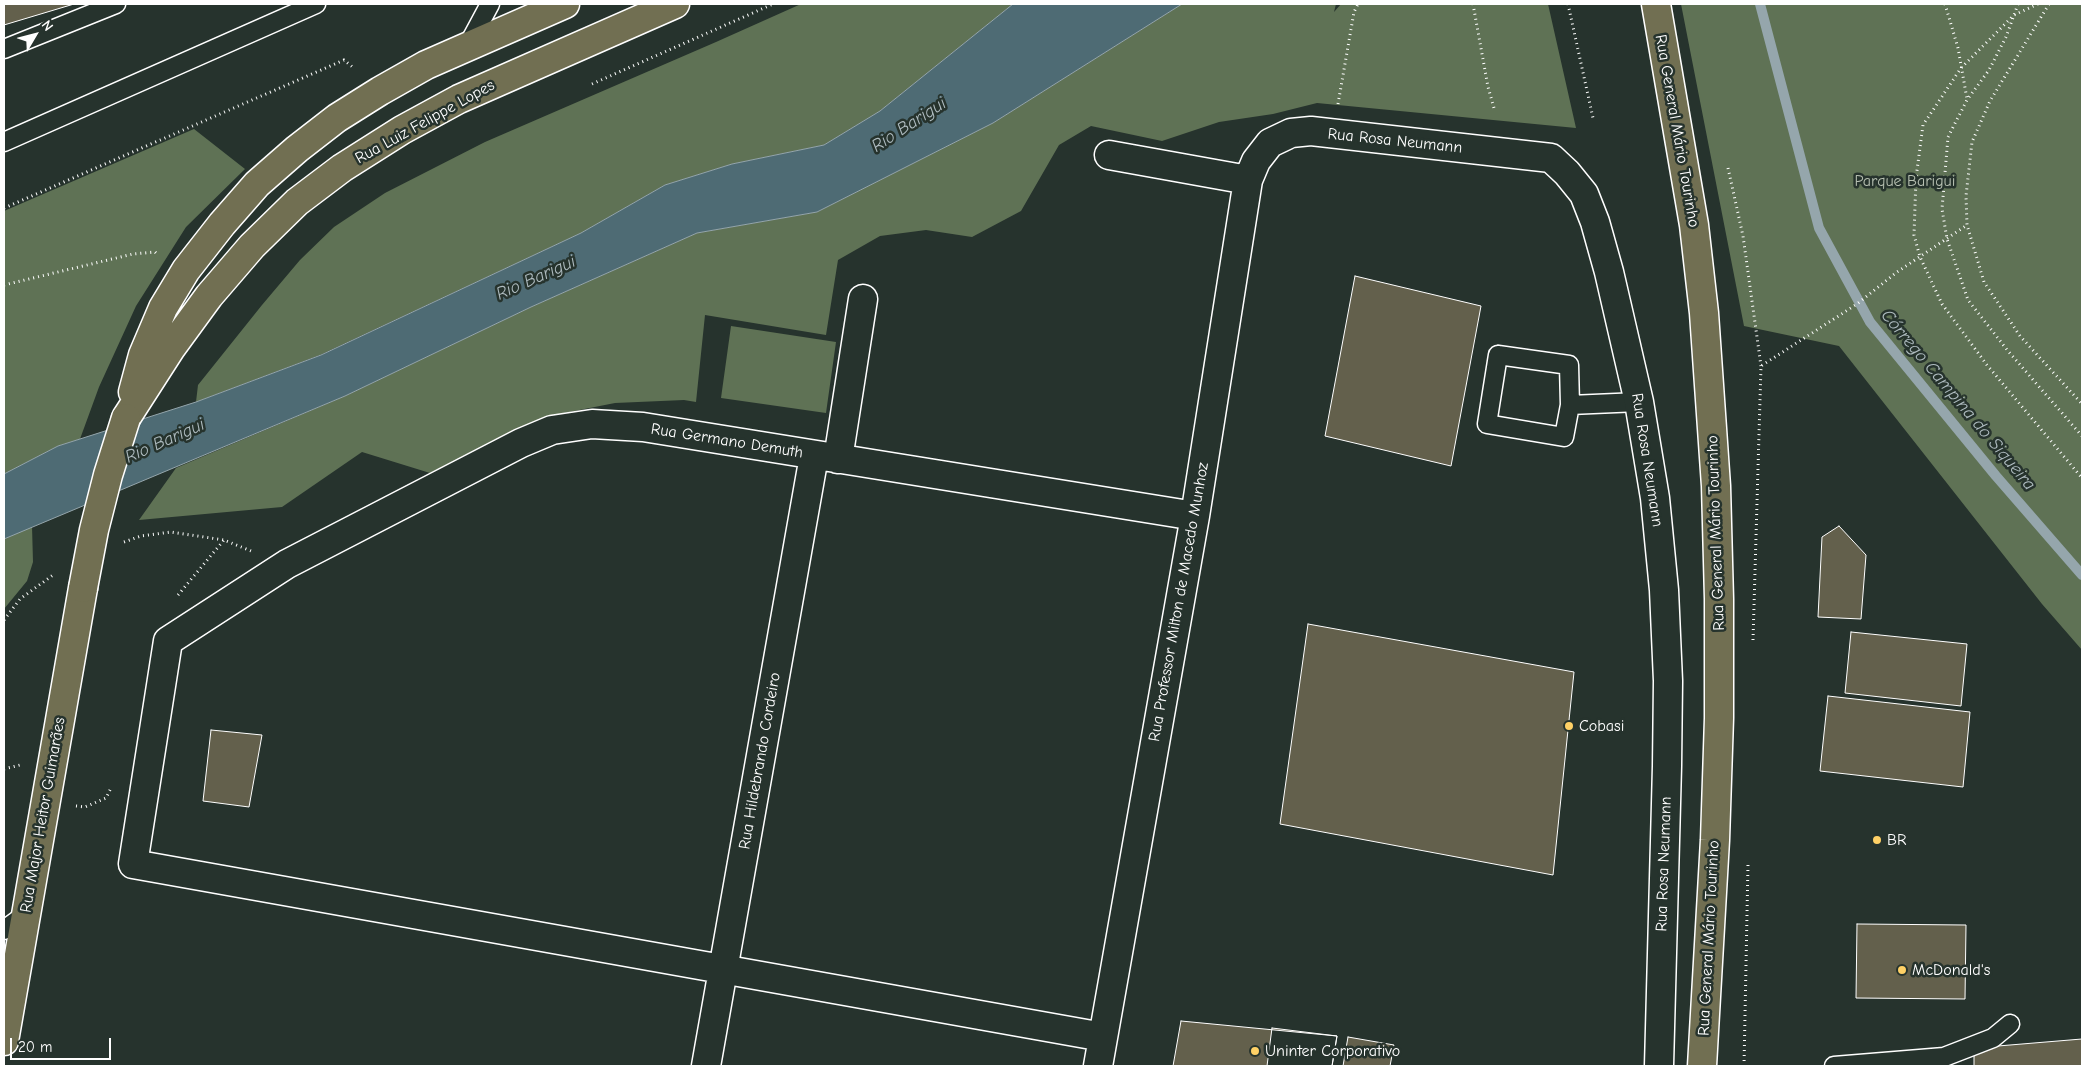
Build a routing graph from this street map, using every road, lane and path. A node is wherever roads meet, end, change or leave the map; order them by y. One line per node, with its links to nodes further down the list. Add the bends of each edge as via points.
1 (116, 4): 17 (lane)
2 (316, 4): 25 (lane)
3 (490, 4): 16 (lane)
4 (565, 4): 16 (main road)
5 (675, 4): 41 (main road, Rua Luiz Felippe Lopes, via 459,99 342,168 297,202 252,246 209,296)
6 (773, 4): 19 (path)
7 (1358, 4): 22 (path)
8 (1474, 4): 23 (path)
9 (1568, 4): 24 (path)
10 (1656, 4): 61 (main road, Rua General Mário Tourinho, via 1694,225 1704,313 1716,486 1719,718)
11 (1945, 4): 18 (path)
12 (2018, 4): 15 (path)
13 (2038, 4): 15 (path)
14 (2049, 4): 31 (path, via 1990,101 1972,142 1966,196)
15 (2014, 15): 18 (path); 21 (path, via 1989,70)
16 (468, 45): 20 (main road)
17 (4, 49)
18 (1961, 68): 21 (path); 33 (path, via 1923,125 1916,178 1914,235)
19 (592, 84)
20 (380, 91): 30 (path, via 344,60); 34 (main road, via 336,118 257,184 222,224)
21 (1967, 100): 32 (path, via 1948,137 1942,209)
22 (1338, 106)
23 (1494, 108)
24 (1593, 118)
25 (4, 142)
26 (1270, 143): 29 (street, Rua Professor Milton de Macedo Munhoz, via 1256,161); 38 (street, Rua Rosa Neumann, via 1291,133 1311,131 1551,158 1584,194 1595,222 1610,272)
27 (1110, 154): 29 (street)
28 (1728, 168): 37 (path, via 1743,236)
29 (1248, 180): 45 (street, Rua Professor Milton de Macedo Munhoz)
30 (4, 208)
31 (1967, 225): 32 (path); 39 (path, via 1984,282 2020,336)
32 (1947, 239): 33 (path); 42 (path, via 1968,300)
33 (1920, 256): 37 (path, via 1857,304); 44 (path, via 1942,304 1981,358)
34 (180, 282): 35 (path, via 155,252 133,254); 41 (main road, via 163,308 143,355)
35 (4, 285)
36 (864, 299): 43 (street, Rua Hildebrando Cordeiro)
37 (1761, 366): 50 (path)
38 (1639, 402): 40 (lane); 60 (street, Rua Rosa Neumann, via 1664,590 1667,672)
39 (2082, 404)
40 (1570, 405): 40 (lane, via 1569,365 1498,355 1487,424 1564,437)
41 (126, 418): 52 (main road, Rua Major Heitor Guimarães, bridge, via 103,493 82,588)
42 (2082, 436)
43 (826, 457): 45 (street, Rua Germano Demuth); 47 (street, Rua Germano Demuth, via 643,427 592,424 552,430); 54 (street, Rua Hildebrando Cordeiro)
44 (2082, 478)
45 (1195, 516): 56 (street, Rua Professor Milton de Macedo Munhoz)
46 (115, 546): 47 (path, via 141,536 171,532 224,540)
47 (287, 564): 54 (street, Rua Germano Demuth, via 168,641 133,864)
48 (57, 572): 49 (path, via 20,599)
49 (4, 620)
50 (1753, 650)
51 (1748, 859): 62 (path)
52 (26, 914): 53 (lane); 57 (main road, Rua Major Heitor Guimarães)
53 (4, 930)
54 (723, 970): 56 (street); 58 (street, Rua Hildebrando Cordeiro)
55 (2010, 1024): 63 (lane, via 1993,1038 1944,1057)
56 (1103, 1037): 59 (street, Rua Professor Milton de Macedo Munhoz)
57 (4, 1041)
58 (706, 1066)
59 (1098, 1066)
60 (1659, 1066)
61 (1702, 1066)
62 (1744, 1066)
63 (1834, 1066)

